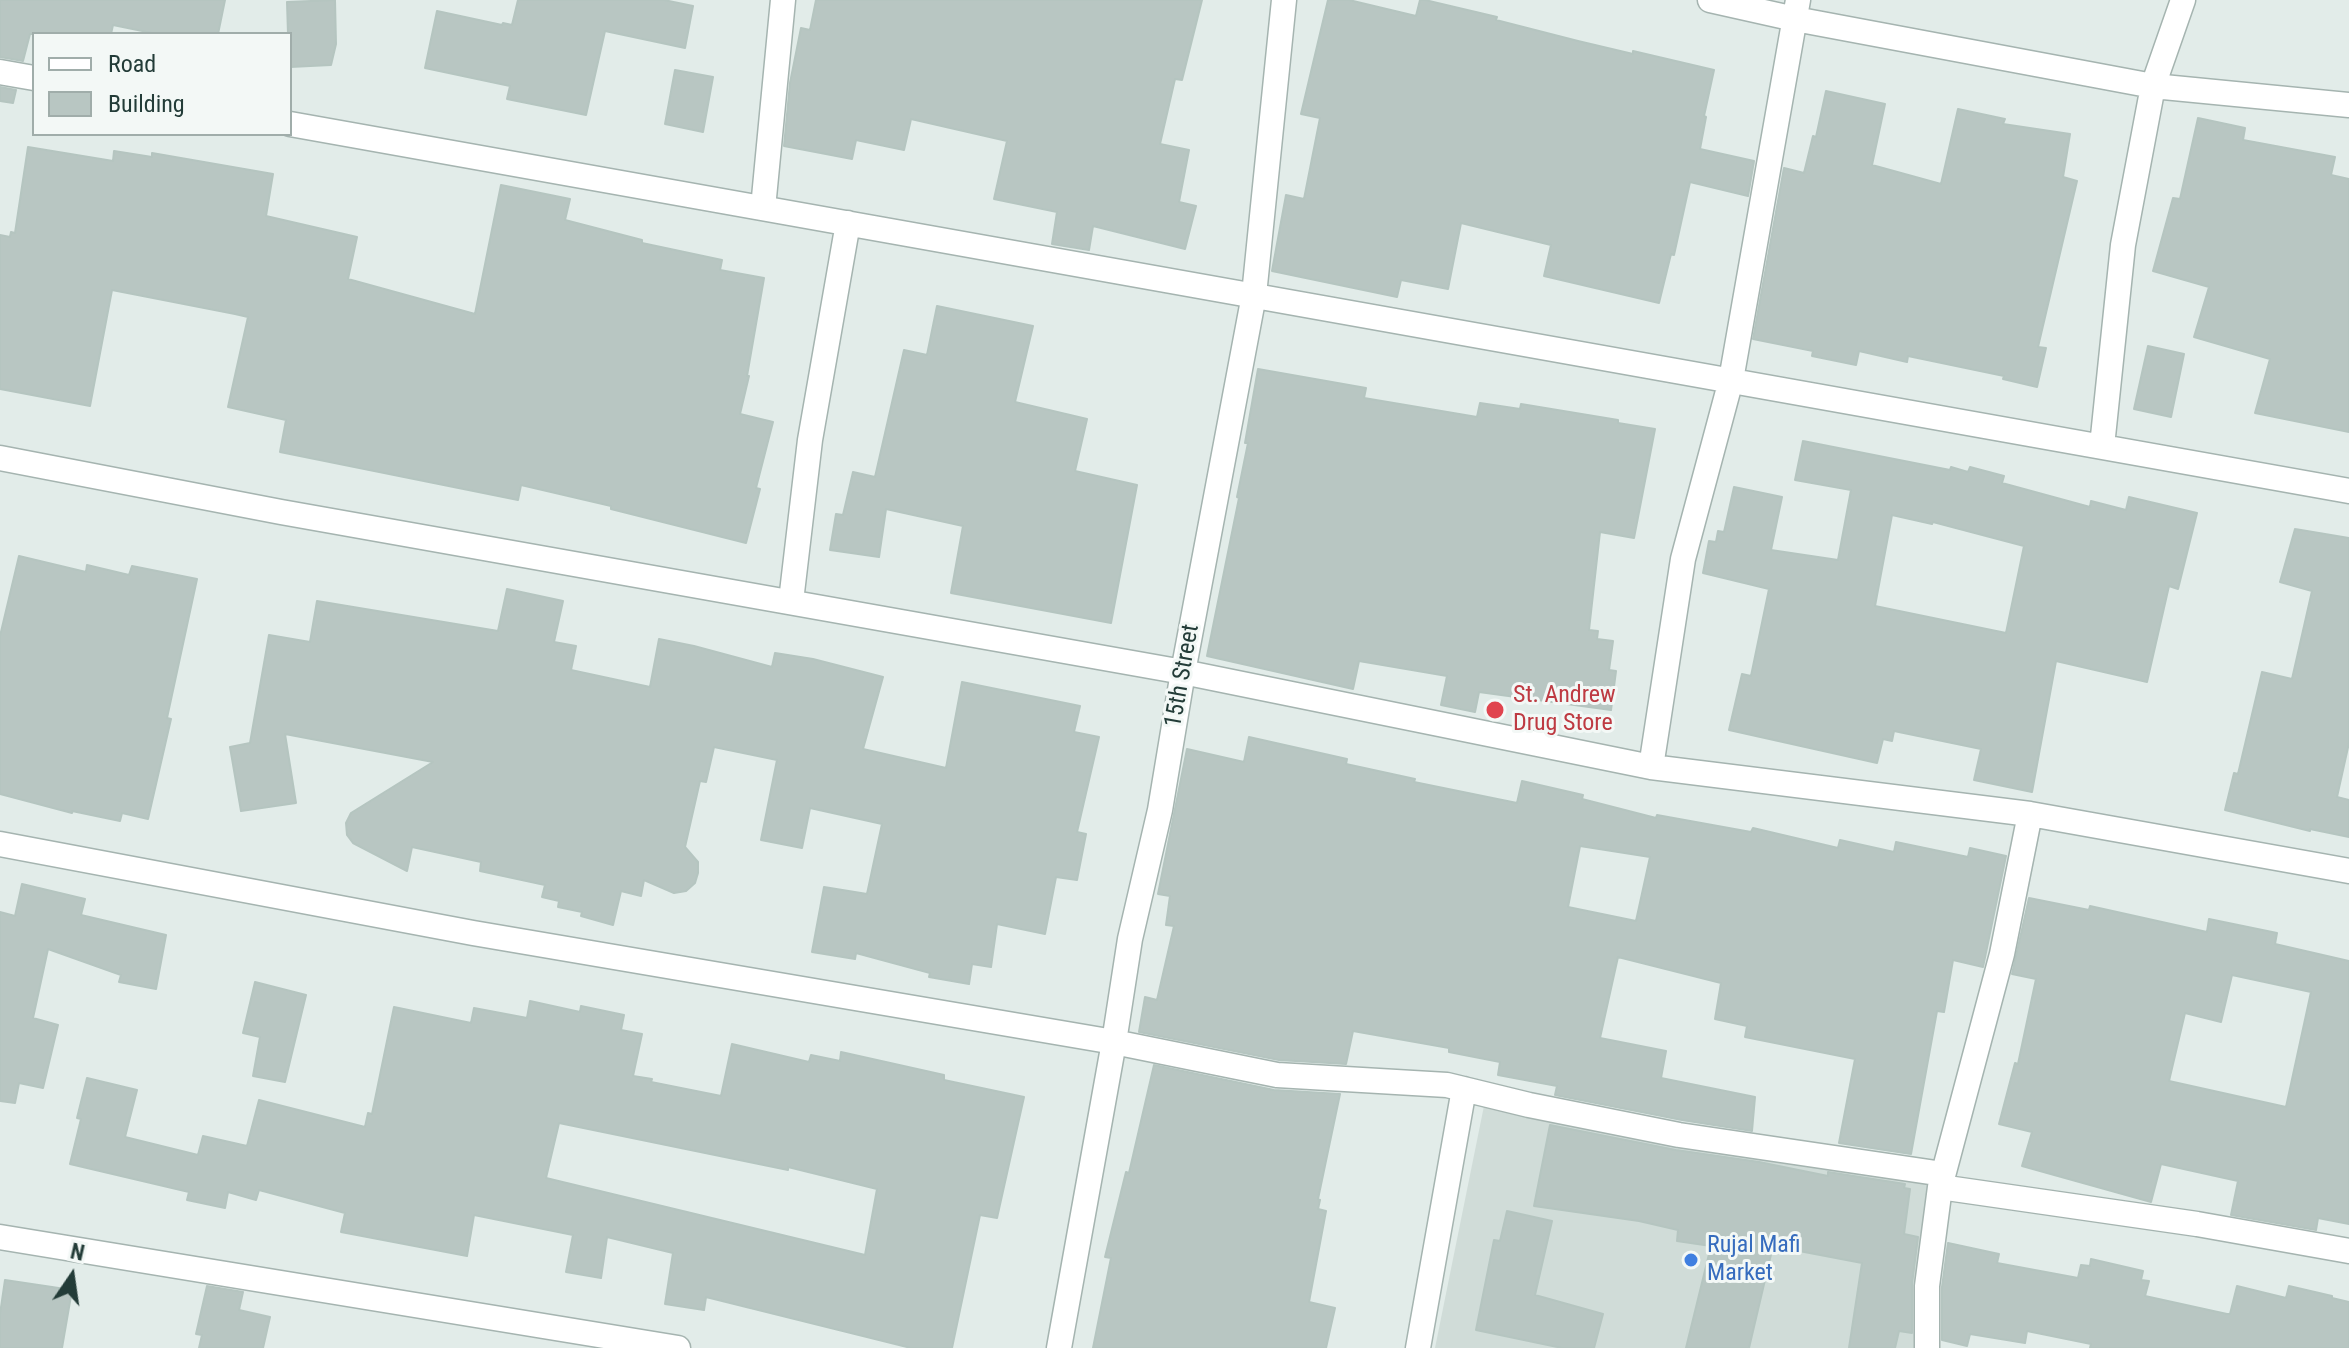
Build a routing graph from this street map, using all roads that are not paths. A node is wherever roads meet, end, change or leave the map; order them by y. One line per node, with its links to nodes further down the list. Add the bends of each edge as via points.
1 (783, 0): 11 (street)
2 (1284, 0): 13 (street, 15th Street)
3 (1710, 0): 5 (street)
4 (2183, 0): 8 (street)
5 (1797, 10): 8 (street); 14 (street)
6 (0, 72): 7 (street)
7 (32, 78)
8 (2153, 86): 9 (street); 15 (street, via 2123,245)
9 (2349, 105)
10 (292, 124): 11 (street)
11 (763, 208): 12 (street)
12 (848, 223): 13 (street); 18 (street, via 810,440)
13 (1254, 295): 14 (street); 19 (street, 15th Street)
14 (1731, 380): 15 (street); 20 (street, via 1683,559)
15 (2102, 446): 17 (street)
16 (0, 458): 18 (street)
17 (2349, 491)
18 (791, 601): 19 (street)
19 (1183, 672): 20 (street); 24 (street, 15th Street)
20 (1651, 767): 21 (street)
21 (2030, 814): 23 (street); 26 (street, via 2002,954)
22 (0, 844): 24 (street, via 473,933)
23 (2349, 871)
24 (1114, 1042): 25 (street, via 1277,1075); 30 (street, 15th Street)
25 (1464, 1089): 26 (street, via 1679,1135); 31 (street)
26 (1941, 1181): 28 (street); 32 (street, via 1927,1286)
27 (0, 1237): 29 (street)
28 (2349, 1251)
29 (678, 1348)
30 (1059, 1348)
31 (1418, 1348)
32 (1927, 1348)

